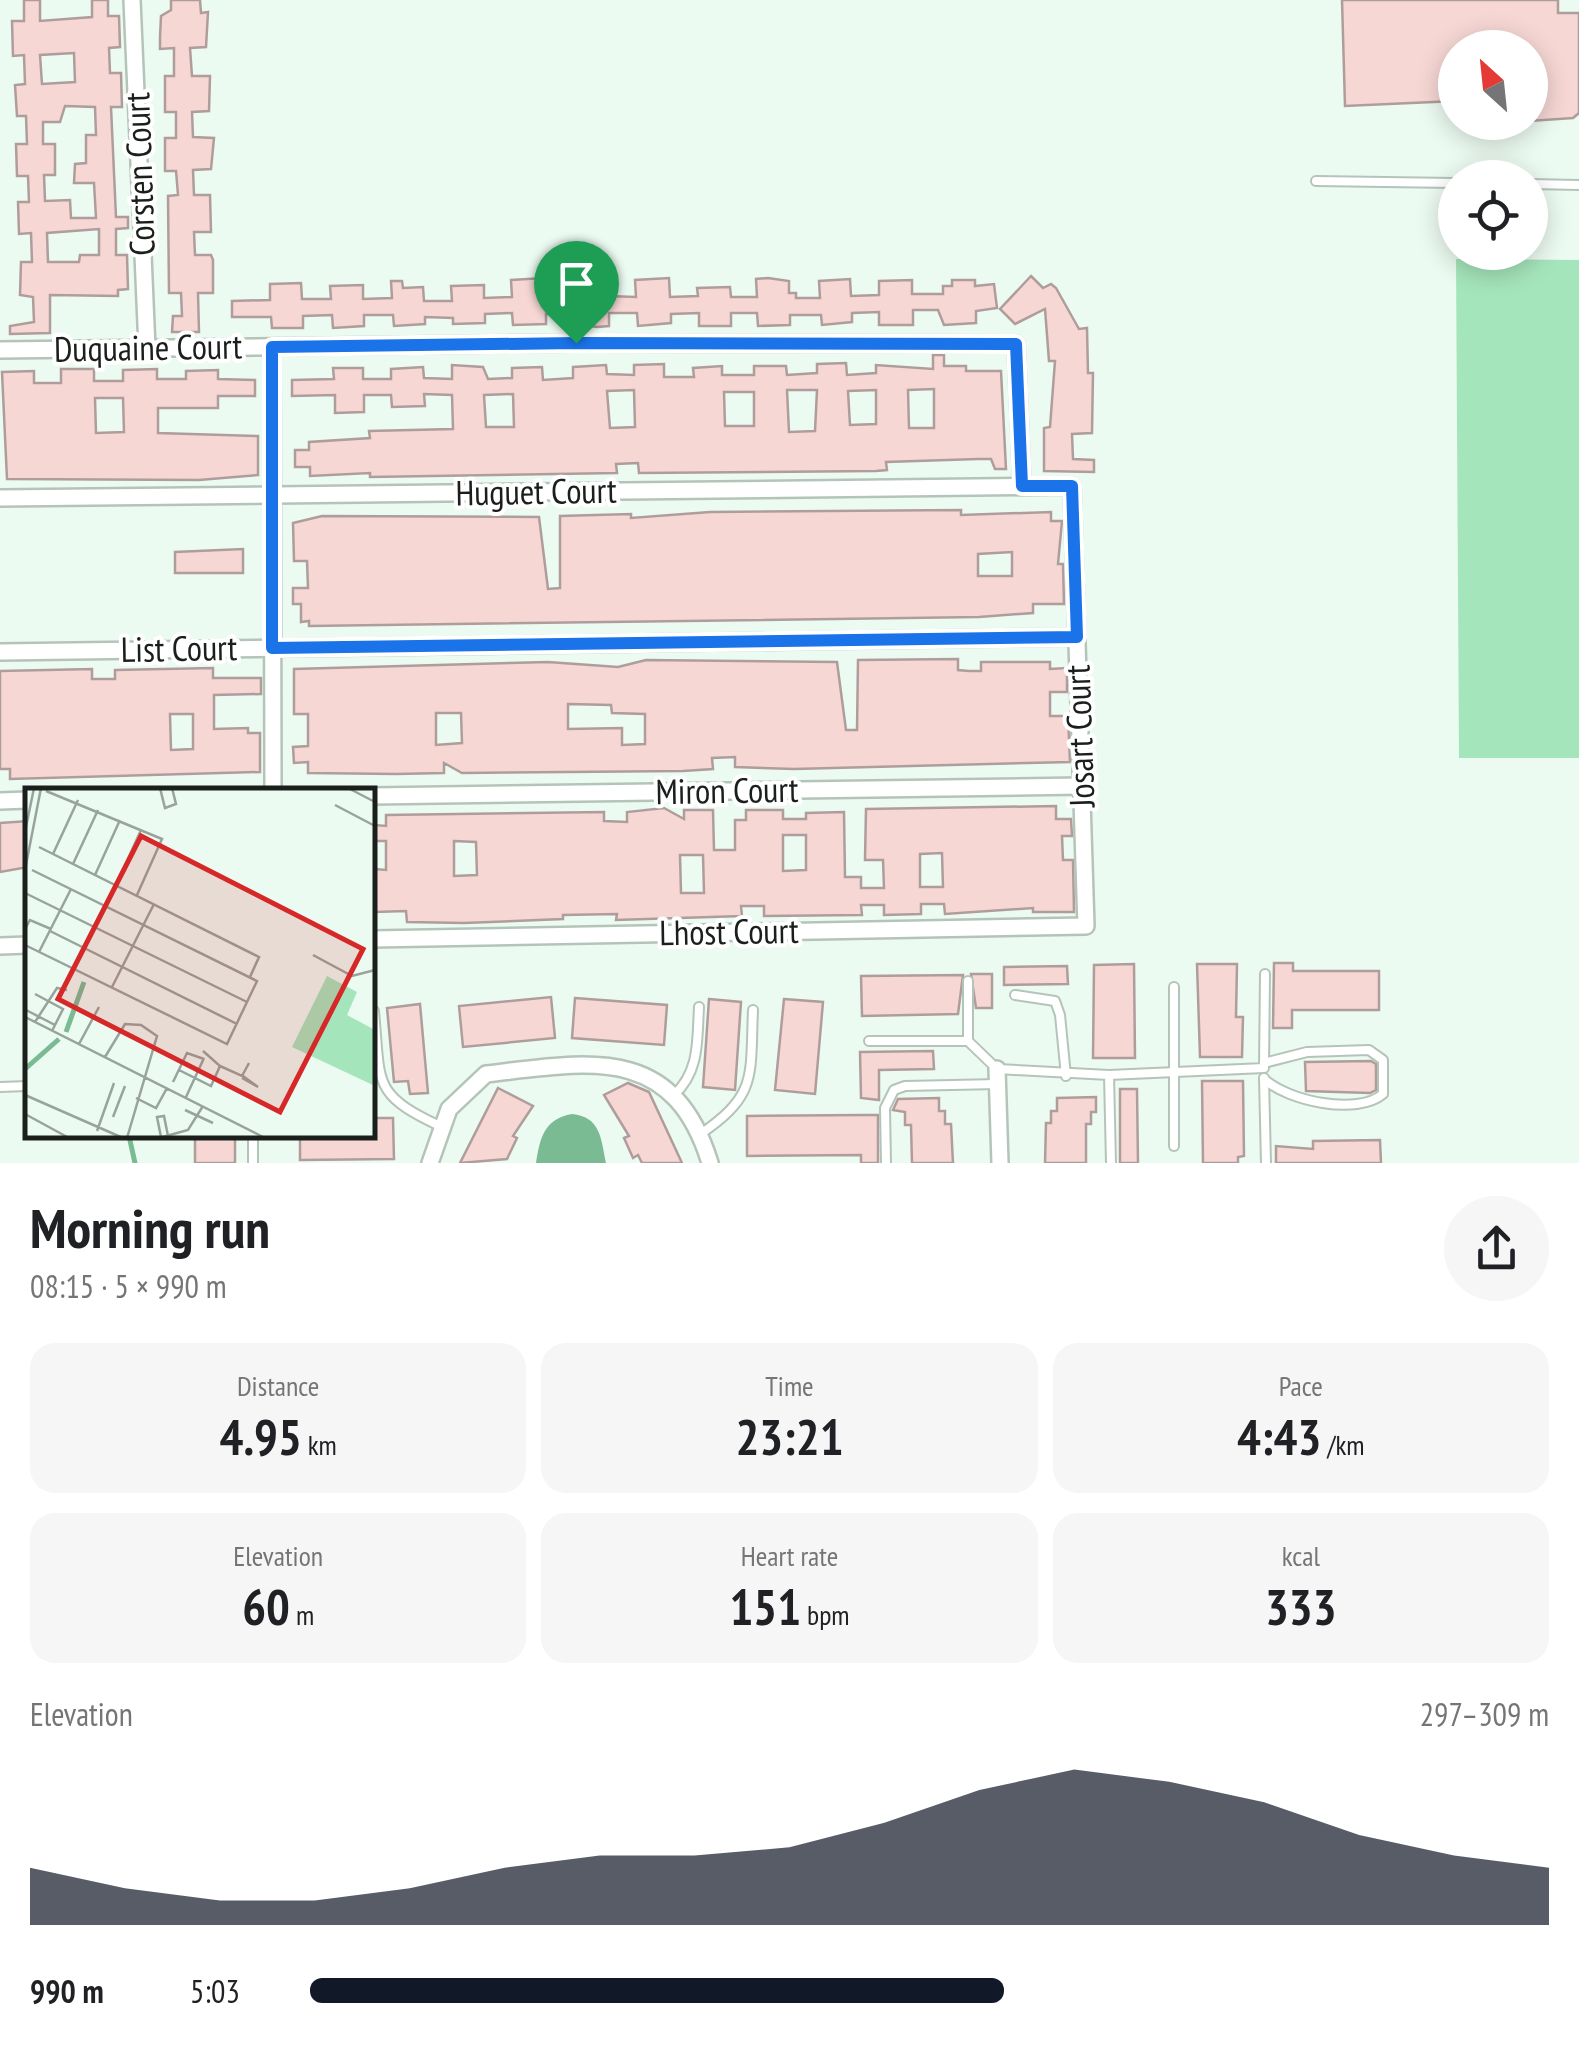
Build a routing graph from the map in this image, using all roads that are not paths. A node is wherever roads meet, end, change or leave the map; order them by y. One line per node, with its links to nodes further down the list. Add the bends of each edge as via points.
1 (132, 0): 7 (street, Corsten Court)
2 (1316, 181): 3 (lane)
3 (1438, 183)
4 (1548, 184): 5 (lane)
5 (1579, 185)
6 (272, 347): 7 (street, Duquaine Court); 9 (street, Duquaine Court, via 1016,344); 11 (street)
7 (148, 348): 8 (street, Duquaine Court)
8 (0, 350)
9 (1022, 486): 10 (street, Huguet Court); 11 (street, Huguet Court)
10 (1072, 486): 13 (street, Josart Court)
11 (272, 495): 12 (street, Huguet Court); 14 (street)
12 (0, 498)
13 (1077, 637): 14 (street, List Court); 16 (street, Josart Court)
14 (272, 648): 15 (street, List Court); 17 (street)
15 (0, 652)
16 (1082, 786): 18 (street, Miron Court); 19 (street, Josart Court)
17 (273, 788)
18 (375, 796)
19 (1086, 926): 20 (street, Lhost Court)
20 (375, 939)
21 (25, 945): 22 (street)
22 (0, 946)
23 (1265, 974): 32 (lane)
24 (968, 981): 31 (lane)
25 (1174, 987): 33 (lane)
26 (1016, 995): 35 (lane, via 1055,1000)
27 (699, 1007): 40 (lane, via 696,1061)
28 (754, 1010): 42 (lane, via 741,1101)
29 (375, 1021): 41 (lane, via 382,1088 402,1108)
30 (869, 1041): 31 (lane)
31 (968, 1041): 34 (lane)
32 (1264, 1066): 33 (lane); 37 (lane); 37 (lane, via 1307,1052 1369,1050 1382,1060 1386,1083 1384,1094 1368,1102 1303,1102)
33 (1175, 1072): 36 (lane); 43 (lane)
34 (998, 1076): 35 (lane); 46 (lane, via 894,1090 885,1108); 47 (street)
35 (1066, 1076): 36 (lane)
36 (1109, 1076): 48 (lane)
37 (1264, 1079): 49 (lane)
38 (25, 1086): 39 (lane)
39 (0, 1087)
40 (674, 1095): 41 (street, via 639,1070 544,1067 486,1074 449,1109); 42 (street)
41 (442, 1127): 44 (street)
42 (698, 1136): 45 (street)
43 (1174, 1146)
44 (430, 1163)
45 (710, 1163)
46 (886, 1163)
47 (1000, 1163)
48 (1111, 1163)
49 (1266, 1163)

